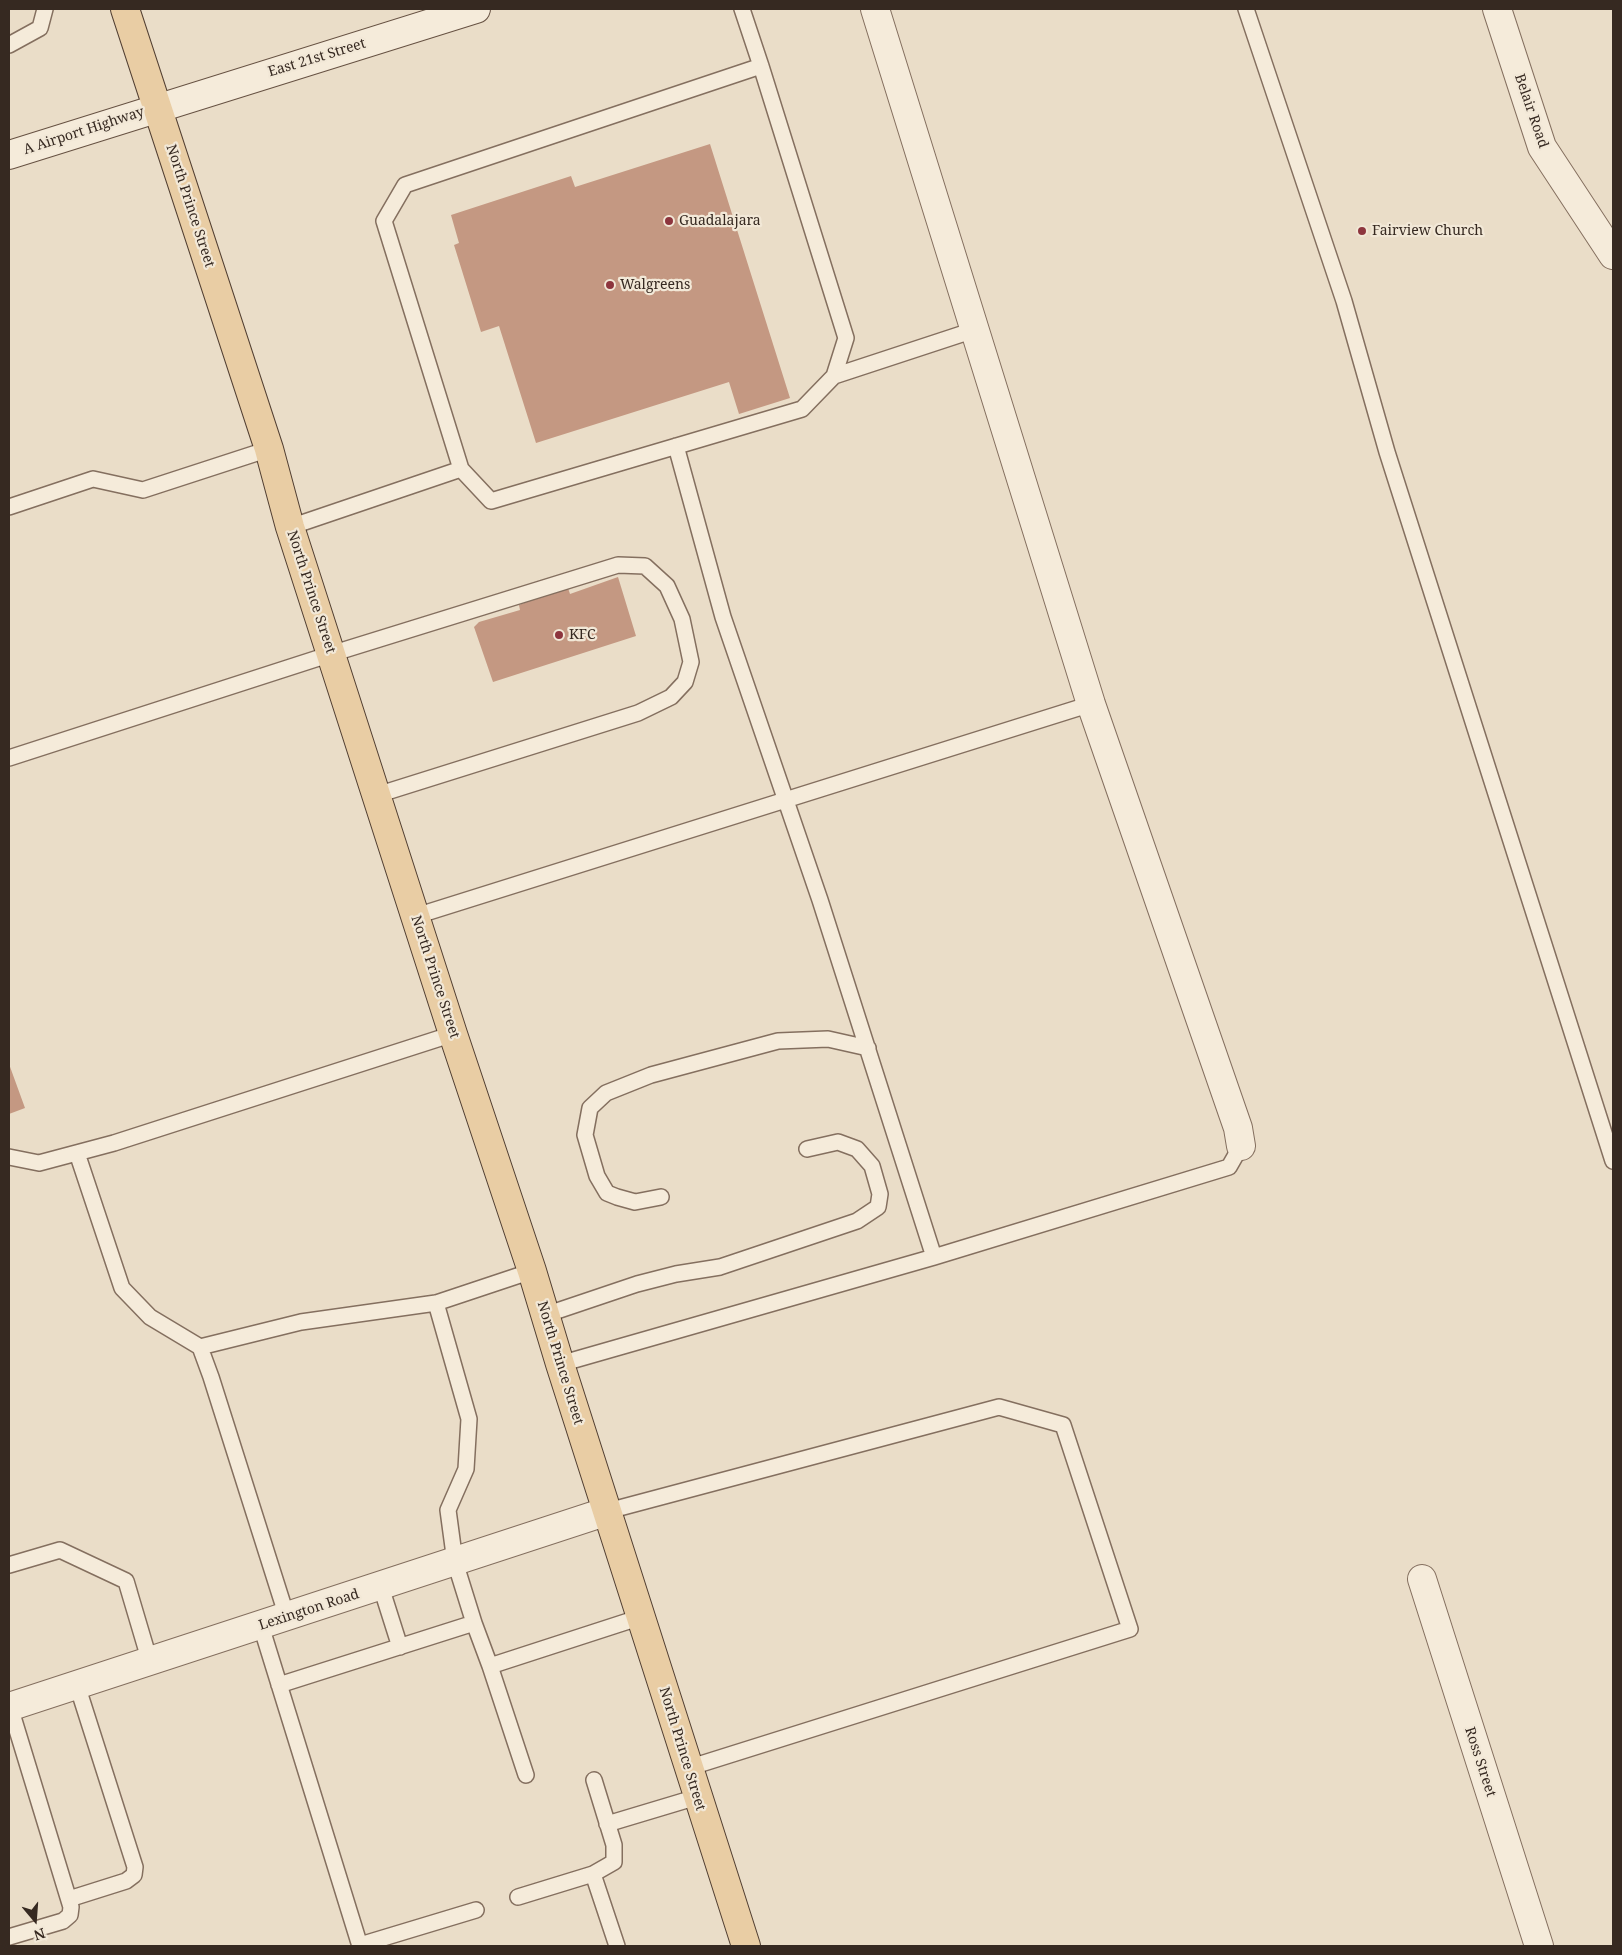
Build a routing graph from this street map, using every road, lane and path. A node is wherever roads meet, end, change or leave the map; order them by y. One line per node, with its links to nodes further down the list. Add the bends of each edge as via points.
1 (45, 9): 8 (lane, via 40,28)
2 (125, 9): 10 (main road, North Prince Street)
3 (476, 9): 10 (street, East 21st Street)
4 (742, 9): 9 (lane)
5 (875, 9): 13 (street)
6 (1246, 9): 32 (lane, via 1344,301 1387,452)
7 (1497, 9): 12 (street, Belair Road, via 1542,147)
8 (9, 45)
9 (761, 66): 14 (lane, via 846,338); 17 (lane, via 406,185 384,221)
10 (158, 107): 11 (street, A Airport Highway); 16 (main road, North Prince Street)
11 (9, 155)
12 (1613, 255)
13 (974, 330): 14 (lane); 21 (street)
14 (834, 376): 15 (lane, via 802,409)
15 (676, 446): 17 (lane, via 491,501); 24 (lane, via 723,617)
16 (269, 449): 18 (lane, via 143,490 93,479); 19 (main road, North Prince Street)
17 (461, 469): 19 (lane)
18 (9, 508)
19 (290, 527): 20 (main road, North Prince Street)
20 (331, 654): 22 (lane); 23 (main road, North Prince Street); 23 (lane, via 618,565 645,566 667,586 682,619 691,662 685,682 671,697 638,713)
21 (1091, 704): 24 (lane); 28 (street, via 1238,1128)
22 (9, 758)
23 (377, 795): 25 (main road, North Prince Street)
24 (785, 800): 25 (lane); 27 (lane)
25 (416, 916): 26 (main road, North Prince Street)
26 (453, 1034): 30 (lane); 35 (main road, North Prince Street)
27 (868, 1048): 33 (lane, via 828,1039 778,1041 651,1075 606,1093 590,1108 585,1135 597,1176 607,1193 617,1198 635,1202); 34 (lane)
28 (1241, 1146): 34 (lane, via 1229,1167)
29 (807, 1149): 37 (lane, via 838,1142 857,1149 872,1166 880,1194 878,1207 857,1221 720,1267 637,1284)
30 (77, 1153): 31 (lane, via 39,1163); 38 (lane, via 122,1288 150,1317)
31 (9, 1157)
32 (1613, 1161)
33 (662, 1197)
34 (934, 1257): 39 (lane)
35 (532, 1271): 36 (lane); 37 (main road, North Prince Street)
36 (436, 1303): 38 (lane, via 300,1322); 41 (lane, via 469,1419 466,1469 448,1510)
37 (545, 1315): 39 (main road, North Prince Street)
38 (200, 1348): 45 (lane)
39 (560, 1364): 40 (main road, North Prince Street)
40 (608, 1511): 41 (street, Lexington Road); 46 (main road, North Prince Street); 56 (lane, via 999,1407 1063,1424 1130,1629)
41 (455, 1562): 44 (street, Lexington Road); 47 (lane)
42 (9, 1566): 50 (lane, via 60,1550 126,1581)
43 (1422, 1579): 69 (street, Ross Street)
44 (381, 1587): 45 (street, Lexington Road); 49 (lane)
45 (287, 1617): 48 (street, Lexington Road)
46 (641, 1617): 51 (lane); 56 (main road, North Prince Street)
47 (474, 1623): 49 (lane); 51 (lane)
48 (261, 1626): 50 (street, Lexington Road); 53 (lane)
49 (400, 1647): 53 (lane)
50 (150, 1662): 52 (street, Lexington Road)
51 (490, 1666): 57 (lane)
52 (77, 1685): 54 (street, Lexington Road); 63 (lane, via 135,1867 134,1875 126,1881)
53 (279, 1686): 66 (lane)
54 (9, 1707): 55 (lane)
55 (16, 1754): 63 (lane)
56 (688, 1768): 59 (main road, North Prince Street)
57 (526, 1776)
58 (594, 1780): 60 (lane)
59 (697, 1797): 60 (lane); 68 (main road, North Prince Street)
60 (607, 1824): 61 (lane, via 614,1845 614,1862)
61 (593, 1874): 62 (lane); 67 (lane)
62 (518, 1897)
63 (69, 1899): 65 (lane, via 70,1916 63,1921)
64 (476, 1910): 66 (lane)
65 (9, 1937)
66 (360, 1946)
67 (617, 1946)
68 (746, 1946)
69 (1538, 1946)

